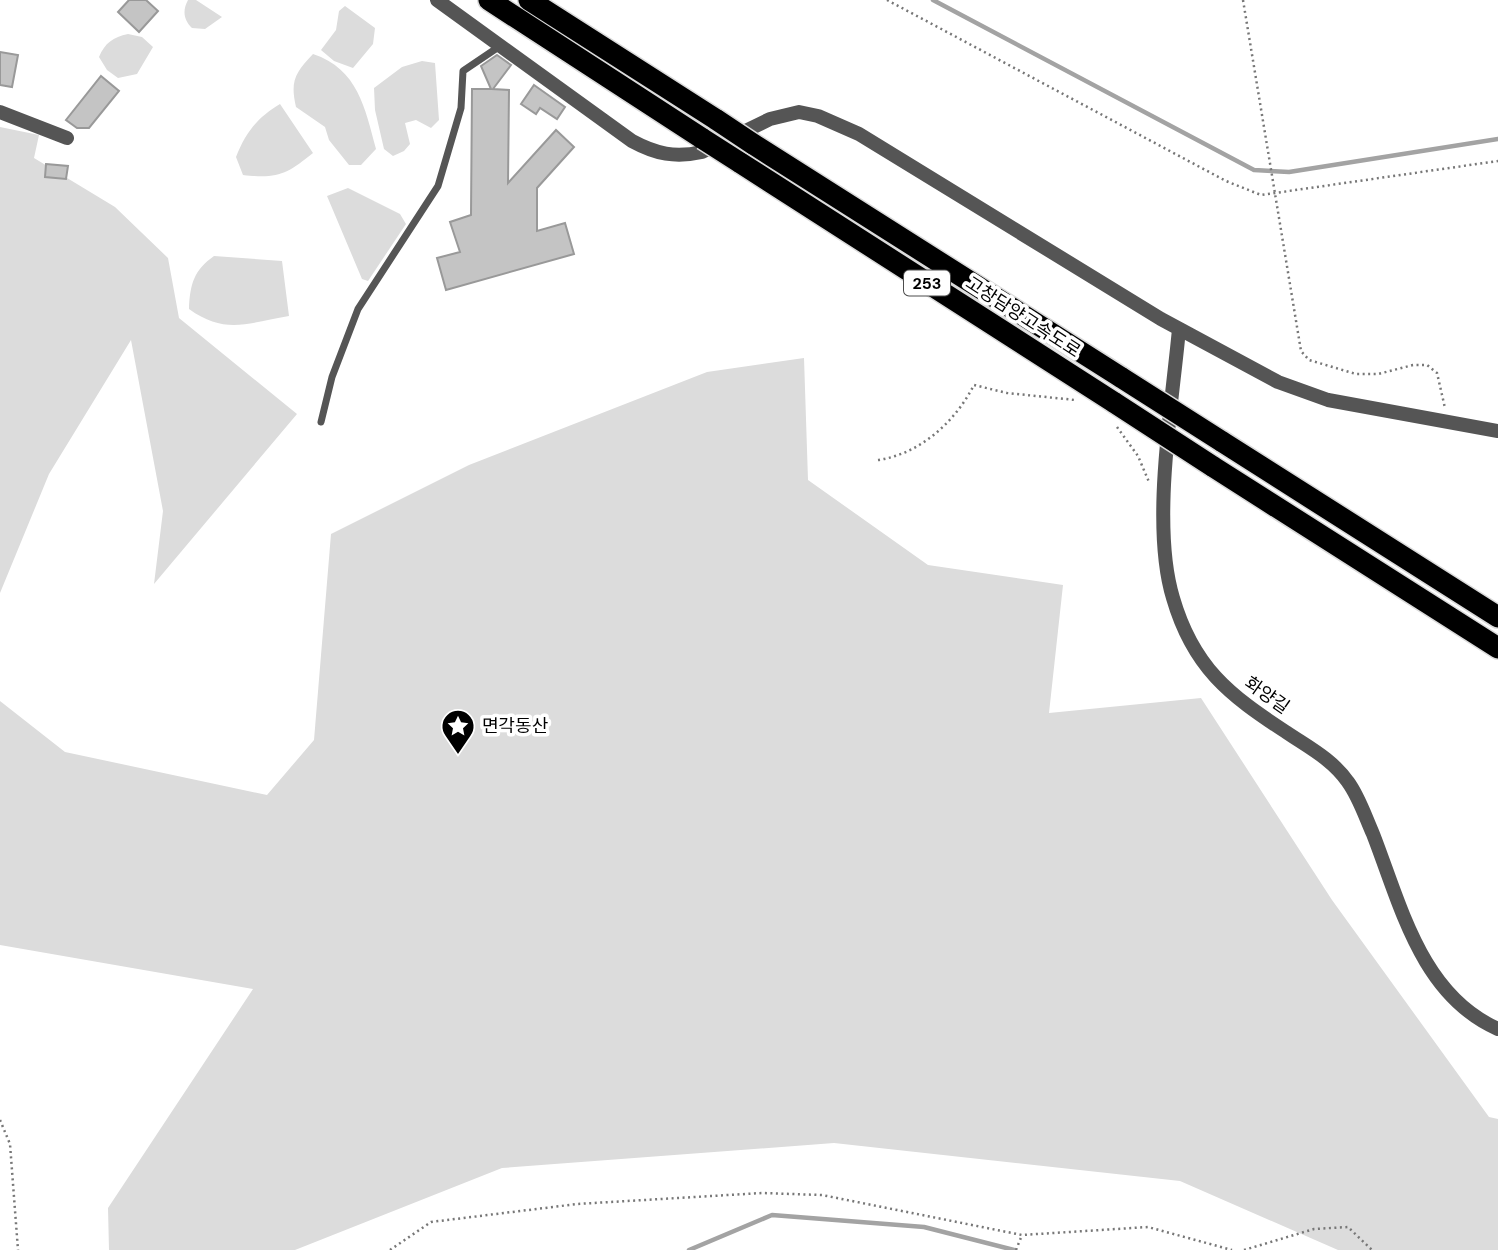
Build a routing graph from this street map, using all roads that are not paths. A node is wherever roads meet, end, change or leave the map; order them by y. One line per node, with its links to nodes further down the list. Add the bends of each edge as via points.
1 (437, 0): 4 (street)
2 (489, 0): 11 (highway, 고창담양고속도로 / 253, bridge, via 1114,412 1212,466)
3 (529, 0): 10 (highway, 고창담양고속도로 / 253, bridge)
4 (500, 46): 7 (street, via 632,141 665,155 702,152 786,114 818,116 859,134); 8 (lane, via 463,71 461,108 438,186 358,309 332,377)
5 (0, 112): 6 (street)
6 (67, 138)
7 (1179, 329): 9 (street, via 1305,393); 12 (street, 화양길, via 1164,505 1164,546 1178,614 1204,663 1229,693 1322,756 1348,781 1422,957 1449,994)
8 (321, 422)
9 (1498, 430)
10 (1498, 617)
11 (1498, 648)
12 (1498, 1029)

